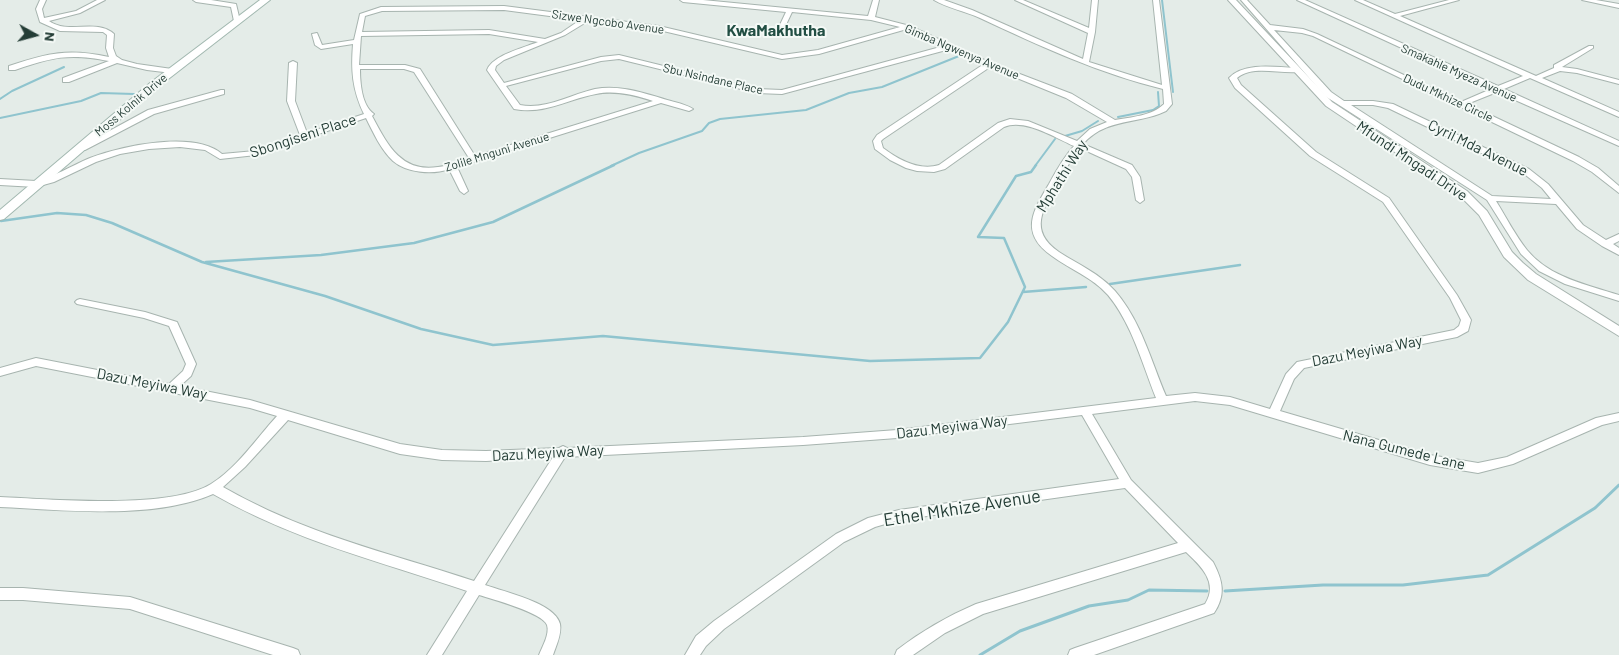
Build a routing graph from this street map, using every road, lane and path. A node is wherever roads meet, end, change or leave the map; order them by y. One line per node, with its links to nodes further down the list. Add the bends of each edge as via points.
1 (43, 0): 26 (street, via 38,9)
2 (102, 0): 26 (street, via 78,12)
3 (196, 0): 27 (street, via 234,5)
4 (266, 0): 27 (main road, Moss Kolnik Drive)
5 (510, 0): 20 (street)
6 (683, 0): 21 (street, Gimba Ngwenya Avenue)
7 (876, 0): 24 (street)
8 (937, 0): 38 (street)
9 (1018, 0): 31 (street)
10 (1094, 0): 31 (street)
11 (1156, 0): 50 (street)
12 (1232, 0): 44 (street, Mfundi Mngadi Drive)
13 (1244, 0): 28 (street)
14 (1300, 0): 51 (street, Smakahle Myeza Avenue)
15 (1358, 0): 23 (street)
16 (1456, 0): 23 (street)
17 (1586, 0): 18 (street)
18 (1597, 1): 19 (street)
19 (1619, 6)
20 (504, 8): 22 (street, Sizwe Ngcobo Avenue, via 381,8); 25 (street, Sizwe Ngcobo Avenue)
21 (790, 10): 24 (street, Gimba Ngwenya Avenue); 30 (street)
22 (362, 15): 33 (street, Zolile Mnguni Avenue)
23 (1394, 16): 46 (street)
24 (871, 18): 29 (street, Gimba Ngwenya Avenue)
25 (586, 19): 29 (street, Sizwe Ngcobo Avenue, via 659,28 782,57 819,52); 34 (street, via 572,30)
26 (42, 21): 37 (street, via 65,31 109,31 110,52)
27 (236, 22): 45 (main road, Moss Kolnik Drive)
28 (1268, 26): 54 (street, via 1322,88); 55 (street, Dudu Mkhize Circle, via 1314,35)
29 (908, 27): 35 (street, Gimba Ngwenya Avenue)
30 (781, 29)
31 (1092, 32): 38 (street)
32 (315, 34): 33 (street, via 321,47)
33 (358, 37): 34 (street, via 477,32); 41 (street, Zolile Mnguni Avenue)
34 (546, 41): 49 (street, via 493,65 494,74)
35 (951, 46): 40 (street, Gimba Ngwenya Avenue); 49 (street, Sbu Nsindane Place, via 782,92 757,91 619,58 601,59)
36 (1591, 47): 43 (street, via 1557,67)
37 (115, 60): 42 (street, via 86,53 61,52); 45 (street); 47 (street)
38 (1086, 61): 50 (street)
39 (293, 63): 60 (street, via 291,101)
40 (989, 64): 59 (street, Gimba Ngwenya Avenue, via 1069,96); 62 (street, via 880,137 877,142 879,149 915,168 942,167 1010,121 1028,123)
41 (358, 67): 57 (street, Zolile Mnguni Avenue, via 358,91); 64 (street, via 405,67 417,71)
42 (12, 68)
43 (1559, 69): 46 (street); 48 (street)
44 (1295, 70): 79 (street, Mfundi Mngadi Drive, via 1337,111 1450,183 1475,203 1508,254 1532,277); 84 (street, Dazu Meyiwa Way, via 1252,70 1238,73 1233,78 1313,154 1386,200 1454,297 1466,320 1464,328 1456,333 1301,365 1290,377)
45 (172, 71): 63 (main road, Moss Kolnik Drive)
46 (1533, 77): 51 (street); 58 (street)
47 (66, 80)
48 (1619, 82)
49 (503, 85): 53 (street, via 517,107 526,109 607,90)
50 (1166, 88): 59 (street, Mphathi Way, via 1168,104 1165,108 1157,113)
51 (1498, 90): 55 (street); 61 (street, Smakahle Myeza Avenue)
52 (221, 92): 63 (street, via 151,112)
53 (660, 101): 56 (street); 64 (street, Zolile Mnguni Avenue)
54 (1341, 103): 70 (street); 72 (street, Cyril Mda Avenue, via 1382,104 1400,110 1526,171)
55 (1462, 104): 68 (street, Dudu Mkhize Circle, via 1576,158)
56 (689, 109)
57 (370, 114): 60 (street, Sbongiseni Place); 65 (street, Zolile Mnguni Avenue, via 397,161 433,170)
58 (1619, 115)
59 (1113, 122): 62 (street, Mphathi Way, via 1095,129)
60 (304, 136): 67 (street, Sbongiseni Place, via 256,153 226,158 201,147 130,149 94,159 55,180)
61 (1619, 144)
62 (1078, 145): 71 (street, via 1129,166 1136,178); 82 (street, Mphathi Way, via 1038,210 1037,234 1043,245 1098,279 1121,304 1130,318)
63 (68, 157): 67 (main road, Moss Kolnik Drive)
64 (474, 160): 65 (street, Zolile Mnguni Avenue)
65 (452, 166): 69 (street)
66 (0, 182): 67 (street)
67 (36, 184): 73 (main road, Moss Kolnik Drive)
68 (1619, 190)
69 (464, 191)
70 (1490, 198): 72 (street); 77 (street, via 1524,252 1542,269 1568,282)
71 (1140, 200)
72 (1560, 202): 75 (street, Cyril Mda Avenue, via 1580,226)
73 (0, 216)
74 (1619, 237): 75 (street)
75 (1605, 244): 76 (street, Cyril Mda Avenue)
76 (1619, 252)
77 (1619, 298)
78 (80, 302): 81 (street, via 146,315 173,324 192,364)
79 (1619, 332)
80 (0, 372): 81 (street, Dazu Meyiwa Way, via 36,362)
81 (172, 388): 85 (street, Dazu Meyiwa Way)
82 (1162, 399): 83 (street, Dazu Meyiwa Way); 84 (street, Dazu Meyiwa Way, via 1216,398)
83 (1085, 411): 87 (street, Dazu Meyiwa Way, via 887,435); 88 (street)
84 (1273, 414): 86 (street, Nana Gumede Lane, via 1430,460 1478,468 1509,461 1600,421)
85 (286, 415): 87 (street, Dazu Meyiwa Way, via 400,449 442,456); 89 (street)
86 (1619, 417)
87 (562, 452): 92 (street)
88 (1127, 482): 91 (street); 97 (street, Ethel Mkhize Avenue, via 872,522 840,538 719,625 701,641)
89 (214, 488): 90 (street, via 182,500 146,504); 92 (street, via 282,525)
90 (0, 502)
91 (1190, 546): 98 (street, via 981,608 941,627); 99 (street, via 1209,566 1217,582 1217,594 1209,609)
92 (477, 587): 95 (street); 96 (street, via 549,616 554,629)
93 (0, 594): 94 (street, via 130,603)
94 (293, 655)
95 (434, 655)
96 (546, 655)
97 (692, 655)
98 (902, 655)
99 (1075, 655)

